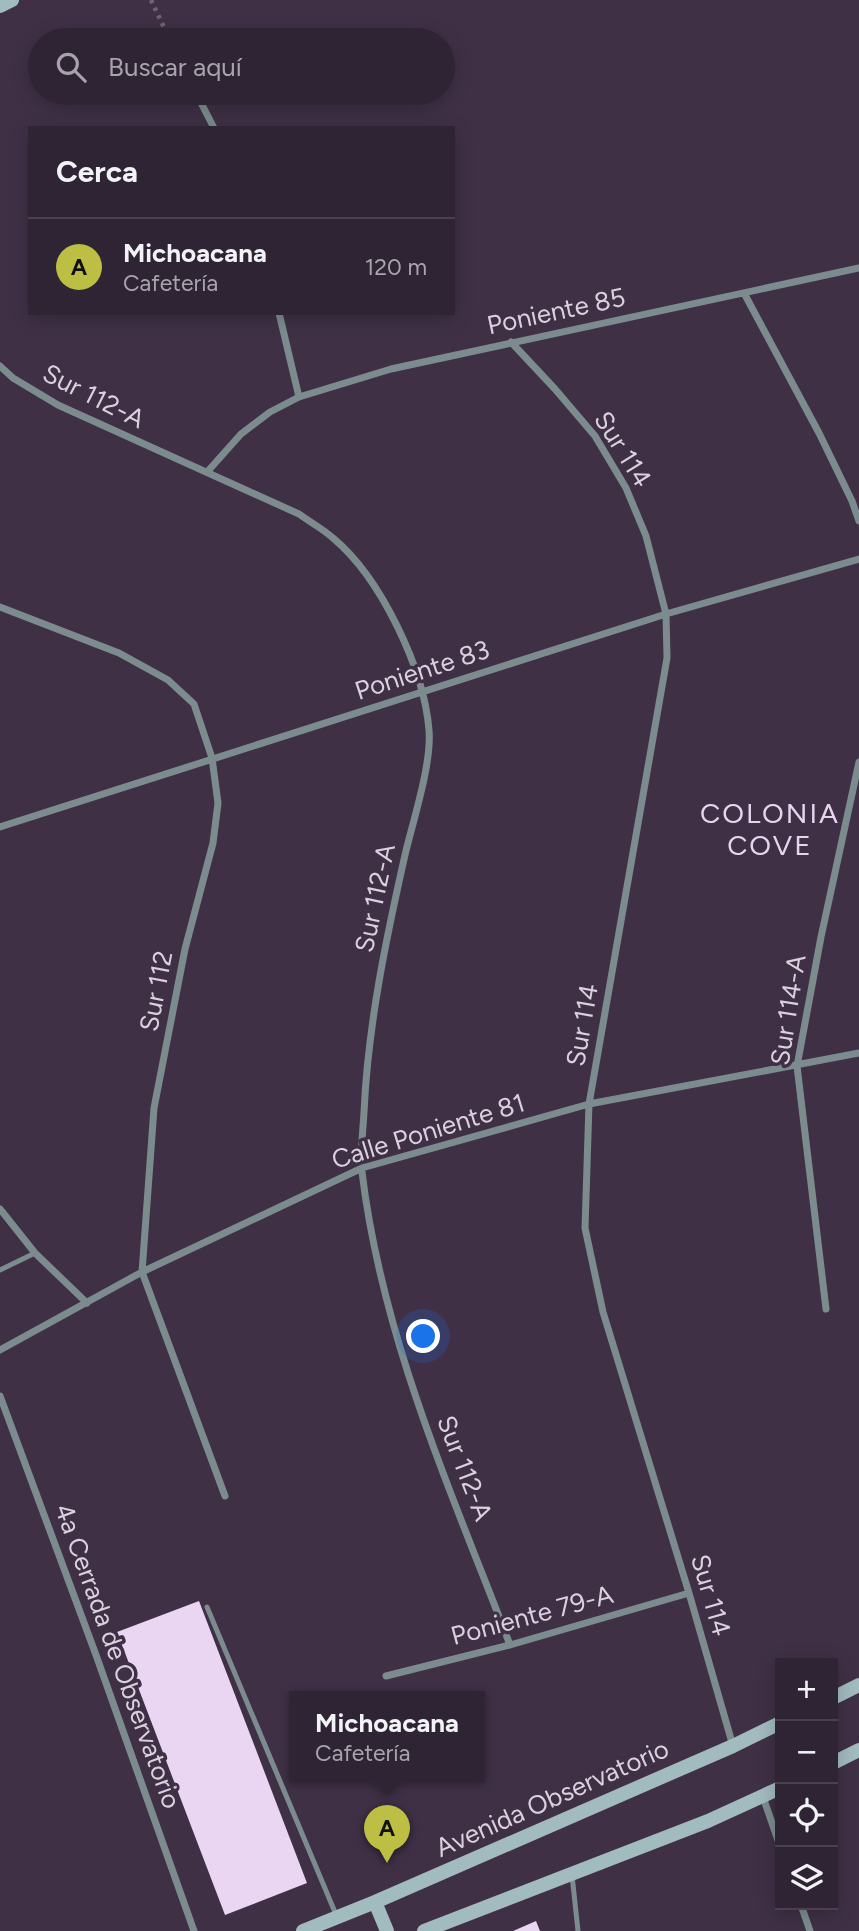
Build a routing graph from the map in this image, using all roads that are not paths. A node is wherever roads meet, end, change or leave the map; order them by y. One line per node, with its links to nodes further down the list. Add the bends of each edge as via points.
1 (12, 0): 2 (main road)
2 (0, 6)
3 (202, 105): 4 (street)
4 (213, 126)
5 (859, 268): 6 (street, Poniente 85)
6 (744, 293): 8 (street, Poniente 85); 12 (street, via 819,433)
7 (279, 315): 10 (street)
8 (511, 342): 10 (street, Poniente 85, via 391,369); 15 (street, Sur 114, via 595,436 626,488 646,536)
9 (0, 366): 11 (street, Sur 112-A, via 58,405)
10 (299, 397): 11 (street, Poniente 85, via 241,433)
11 (208, 471): 16 (street, Sur 112-A, via 299,514 334,539 369,577 397,627)
12 (859, 521)
13 (859, 559): 15 (street, Poniente 83)
14 (0, 607): 17 (street, Sur 112, via 119,653 168,680 194,704)
15 (666, 614): 16 (street, Poniente 83); 22 (street, Sur 114, via 667,658)
16 (423, 693): 17 (street, Poniente 83); 23 (street, Sur 112-A, via 429,733 425,765 374,1006)
17 (212, 758): 19 (street, Poniente 83); 27 (street, Sur 112, via 218,803 213,843 185,949 154,1108)
18 (859, 762): 21 (street, Sur 114-A)
19 (0, 827)
20 (859, 1053): 21 (street, Calle Poniente 81)
21 (797, 1066): 22 (street, Calle Poniente 81); 29 (street, Sur 114-A)
22 (589, 1104): 23 (street, Calle Poniente 81); 33 (street, Sur 114, via 585,1228 603,1312)
23 (362, 1168): 27 (street, Calle Poniente 81); 35 (street, Sur 112-A, via 371,1239 393,1327)
24 (0, 1209): 25 (street)
25 (35, 1253): 26 (lane); 28 (street)
26 (0, 1270)
27 (142, 1272): 28 (street, Calle Poniente 81); 32 (street, Sur 112)
28 (87, 1303): 30 (street, Calle Poniente 81)
29 (826, 1309)
30 (0, 1350)
31 (0, 1395): 50 (street, 4a Cerrada de Observatorio)
32 (225, 1496)
33 (689, 1593): 35 (street, Poniente 79-A); 40 (street, Sur 114)
34 (207, 1607): 49 (lane)
35 (510, 1645): 36 (street, Poniente 79-A)
36 (386, 1676)
37 (859, 1685): 38 (main road)
38 (838, 1696)
39 (775, 1725): 40 (main road, Avenida Observatorio)
40 (733, 1746): 47 (main road, Avenida Observatorio)
41 (859, 1750): 42 (main road)
42 (838, 1760)
43 (775, 1790): 44 (main road)
44 (762, 1796): 45 (street); 46 (main road)
45 (775, 1832)
46 (572, 1872): 53 (main road); 54 (lane)
47 (375, 1902): 49 (main road, Avenida Observatorio); 52 (main road)
48 (803, 1910): 55 (street)
49 (337, 1917): 51 (main road, Avenida Observatorio)
50 (194, 1931)
51 (303, 1931)
52 (387, 1931)
53 (424, 1931)
54 (578, 1931)
55 (810, 1931)

